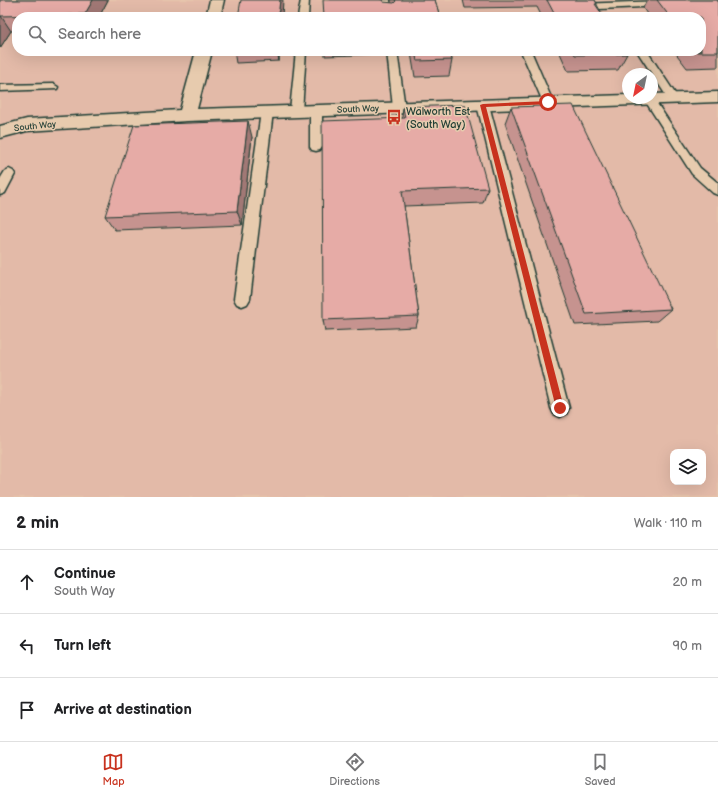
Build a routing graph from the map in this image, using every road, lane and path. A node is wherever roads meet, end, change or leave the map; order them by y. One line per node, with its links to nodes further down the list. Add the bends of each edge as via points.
1 (218, 0): 7 (street)
2 (305, 0): 8 (lane)
3 (386, 0): 9 (lane)
4 (662, 4): 5 (lane)
5 (612, 6): 6 (lane); 10 (lane)
6 (569, 7)
7 (214, 12)
8 (304, 12)
9 (387, 12)
10 (616, 12)
11 (203, 56): 29 (street)
12 (300, 56): 26 (lane)
13 (393, 56): 25 (lane)
14 (528, 56): 22 (lane)
15 (645, 56): 20 (lane)
16 (53, 87): 17 (lane)
17 (0, 88)
18 (718, 97): 20 (street, South Way)
19 (658, 98): 20 (street, South Way)
20 (674, 98)
21 (622, 99): 22 (street, South Way)
22 (548, 102): 24 (street, South Way)
23 (653, 104): 34 (lane, via 696,172)
24 (483, 105): 25 (street, South Way); 36 (lane)
25 (399, 108): 27 (street, South Way)
26 (296, 111): 27 (street, South Way); 28 (street, South Way)
27 (316, 111): 31 (lane)
28 (268, 112): 29 (street, South Way); 35 (lane)
29 (187, 115): 30 (street, South Way, via 27,125)
30 (0, 132)
31 (316, 147)
32 (8, 174): 33 (lane)
33 (0, 190)
34 (718, 190)
35 (242, 299)
36 (560, 408)

